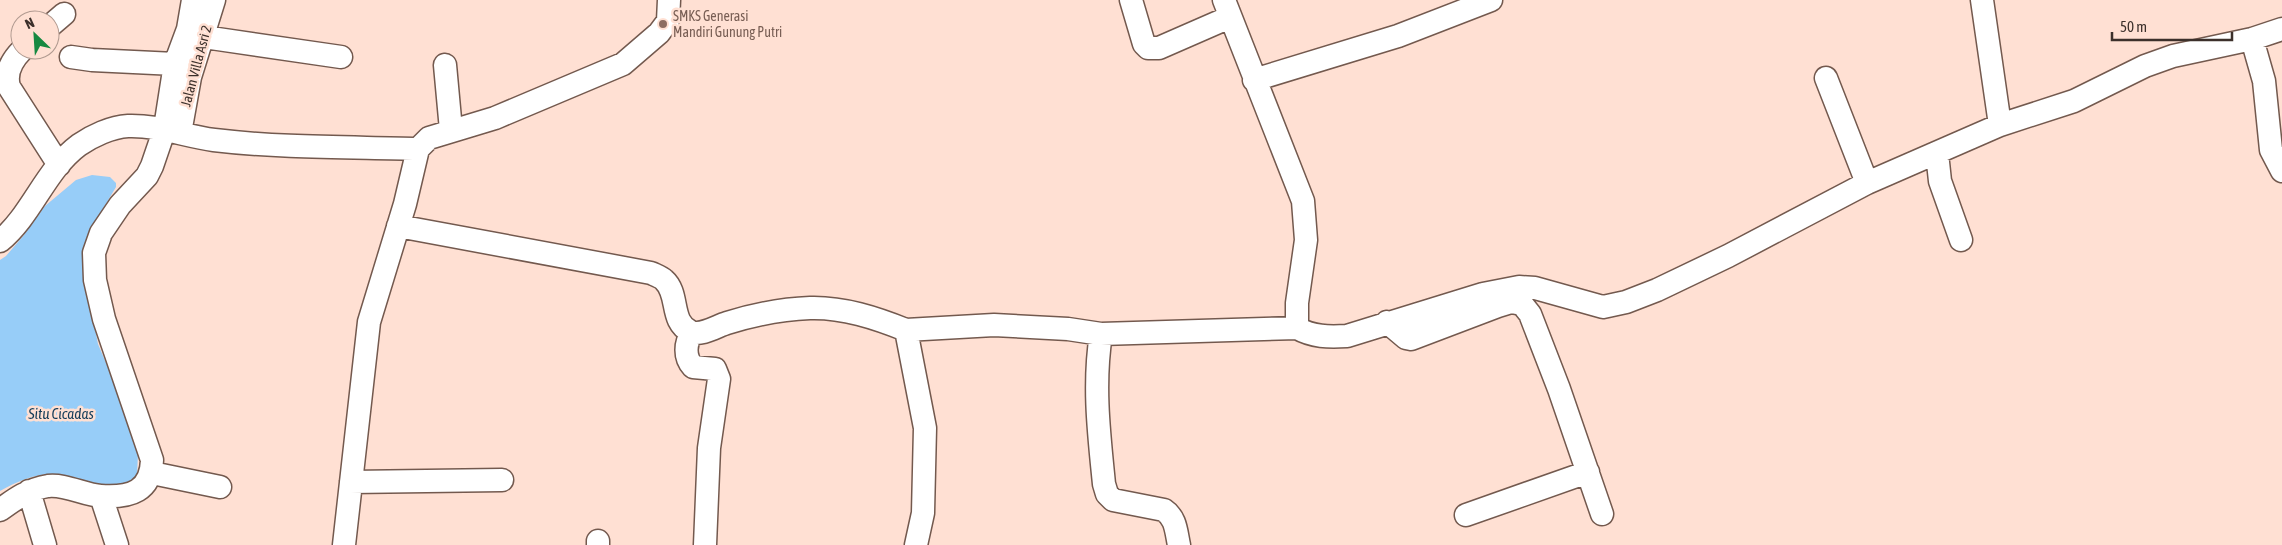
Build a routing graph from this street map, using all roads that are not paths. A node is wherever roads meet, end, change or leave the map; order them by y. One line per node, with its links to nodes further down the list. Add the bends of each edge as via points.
1 (193, 0): 14 (street, via 188,29)
2 (214, 0): 9 (street, Jalan Villa Asri 2)
3 (669, 0): 20 (street, via 668,20 660,34 623,64 496,118)
4 (1131, 0): 7 (street, via 1148,48 1159,48)
5 (1491, 0): 17 (street, via 1398,36)
6 (1982, 0): 18 (street)
7 (1227, 8): 17 (street)
8 (2282, 29): 10 (street)
9 (204, 37): 12 (street); 19 (street, Jalan Villa Asri 2)
10 (2252, 39): 18 (street, via 2172,56 2074,100); 24 (street, via 2264,81 2271,150)
11 (71, 57): 14 (street)
12 (341, 57)
13 (15, 60): 23 (street, via 8,70 9,88)
14 (175, 64): 19 (street)
15 (445, 65): 20 (street)
16 (1826, 78): 25 (street)
17 (1254, 80): 30 (street, via 1303,201 1306,240 1297,303)
18 (2000, 126): 22 (street)
19 (173, 130): 21 (street, via 212,140); 23 (street, via 127,126 109,130 78,146); 35 (street, via 147,176 100,233 94,253 95,280 104,319 152,460)
20 (452, 130): 21 (street, via 429,138)
21 (418, 149): 26 (street)
22 (1937, 153): 25 (street); 27 (street, via 1940,181)
23 (59, 165): 28 (street, via 25,216)
24 (2282, 172)
25 (1867, 183): 29 (street, via 1728,256 1626,302 1604,307 1535,288 1519,287 1489,292)
26 (398, 226): 32 (street, via 651,272 664,280 673,292 682,326); 37 (street, via 369,322)
27 (1961, 240)
28 (0, 242)
29 (1387, 322): 30 (street, via 1347,336 1325,338); 34 (street, via 1411,339 1498,306 1511,302 1522,304 1530,314 1543,347)
30 (1297, 328): 33 (street)
31 (906, 330): 32 (street, via 845,311 810,308 750,317); 33 (street, via 994,325); 48 (street, via 925,428 923,513)
32 (692, 333): 47 (street, via 687,342 688,361 693,367 714,369 719,380 709,448)
33 (1101, 334): 49 (street, via 1096,411 1107,494 1113,500 1170,514)
34 (1588, 472): 42 (street); 43 (street)
35 (152, 473): 38 (street); 40 (street, via 144,488)
36 (502, 480): 37 (street)
37 (351, 482): 46 (street)
38 (220, 487)
39 (29, 491): 40 (street, via 51,486); 41 (street); 44 (street)
40 (101, 496): 45 (street)
41 (0, 510)
42 (1602, 514)
43 (1466, 515)
44 (45, 545)
45 (117, 545)
46 (344, 545)
47 (705, 545)
48 (916, 545)
49 (1179, 545)

